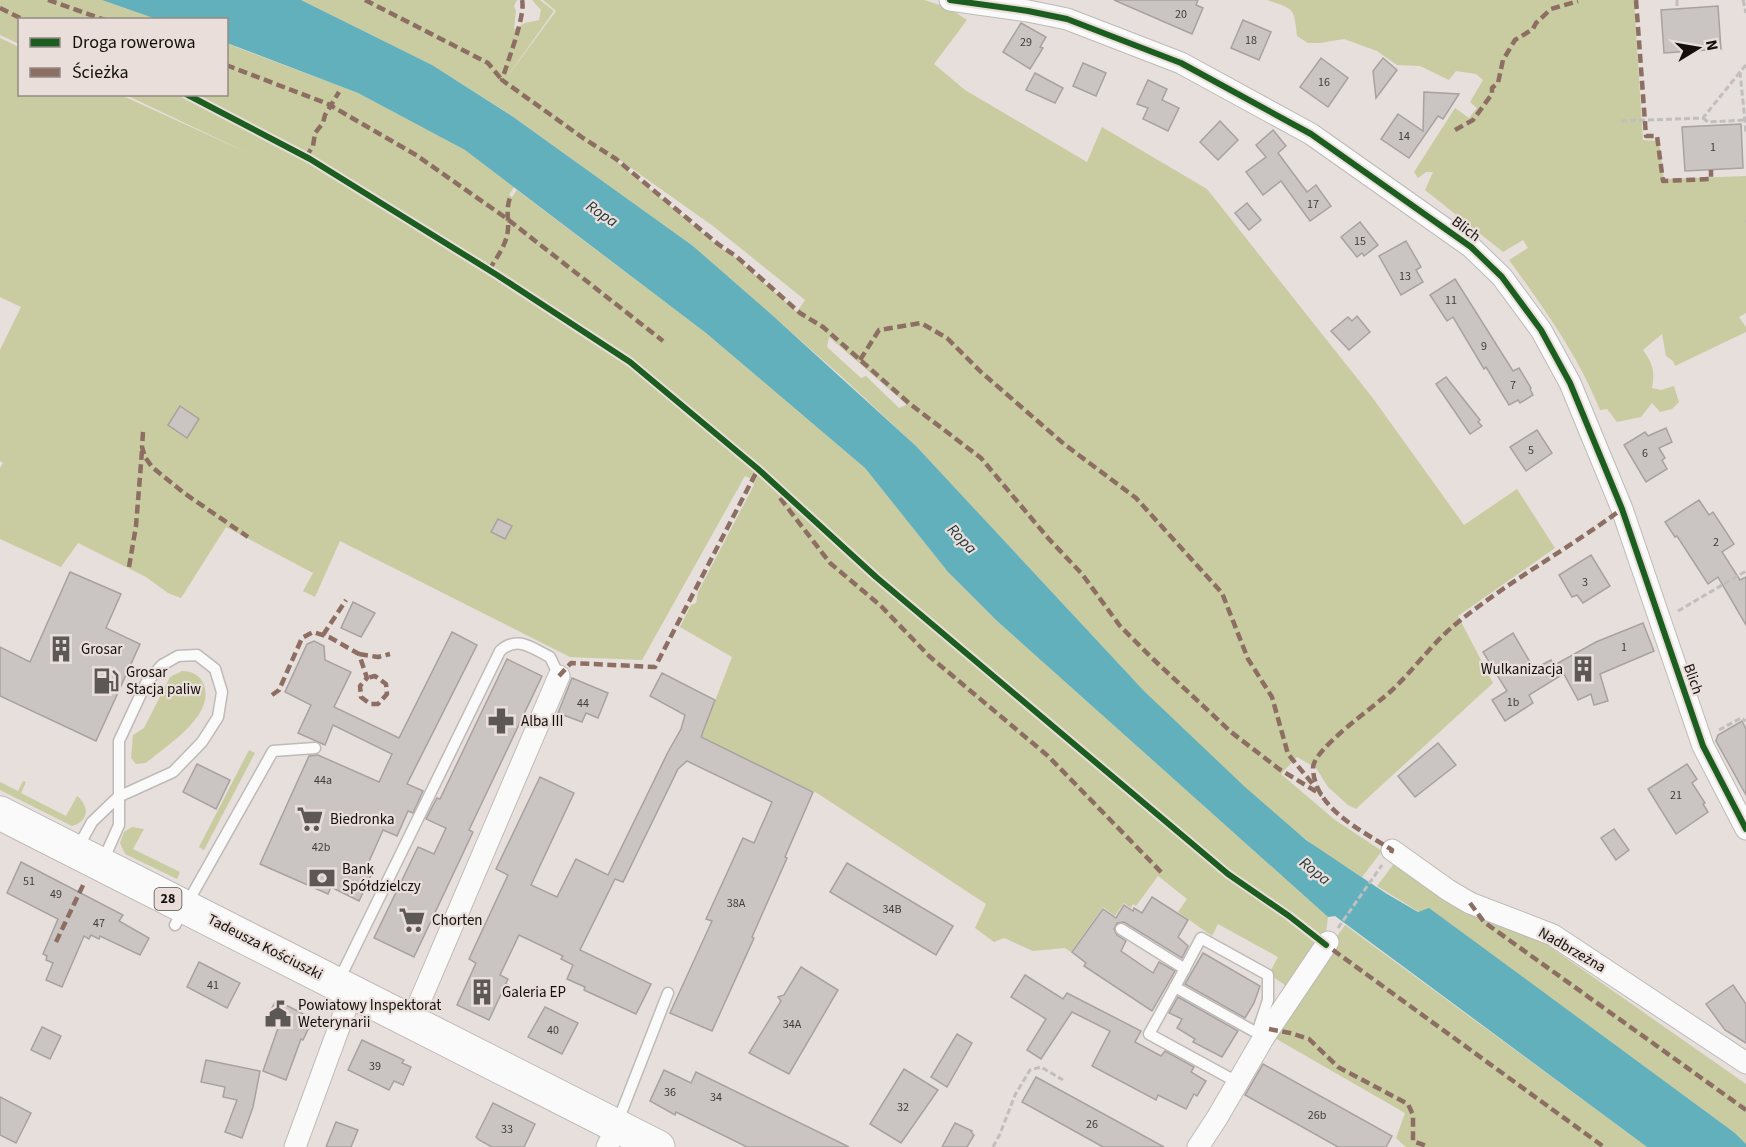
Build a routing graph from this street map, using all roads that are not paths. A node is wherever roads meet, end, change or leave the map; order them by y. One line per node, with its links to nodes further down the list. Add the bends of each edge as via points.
1 (950, 0): 6 (street, Blich, via 1067,19 1181,63 1311,134 1472,246 1502,277 1540,330 1570,383 1622,509 1703,746)
2 (559, 676): 14 (lane, via 550,657 518,642 500,651); 16 (street)
3 (315, 748): 9 (lane, via 273,751)
4 (118, 797): 4 (lane, via 173,772 202,742 218,717 222,692 215,669 198,655 170,660 146,683 119,741); 8 (lane, via 92,822); 8 (lane, via 119,825)
5 (0, 813): 8 (main road, Tadeusza Kościuszki / 28)
6 (1746, 829)
7 (1389, 856): 18 (street, Nadbrzeżna, via 1470,903 1553,935)
8 (88, 858): 9 (main road, Tadeusza Kościuszki / 28)
9 (180, 916): 14 (main road, Tadeusza Kościuszki / 28)
10 (1122, 929): 12 (lane)
11 (1328, 942): 17 (street)
12 (1185, 969): 13 (lane); 17 (lane, via 1201,938 1268,975 1268,1000)
13 (1175, 987): 17 (lane); 19 (lane, via 1149,1034)
14 (344, 988): 16 (main road, Tadeusza Kościuszki / 28); 21 (street)
15 (668, 993): 20 (lane)
16 (411, 1022): 20 (main road, Tadeusza Kościuszki / 28)
17 (1260, 1035): 19 (street)
18 (1746, 1063)
19 (1237, 1082): 23 (street)
20 (612, 1136): 22 (main road, Tadeusza Kościuszki / 28)
21 (295, 1147)
22 (658, 1147)
23 (1198, 1147)

